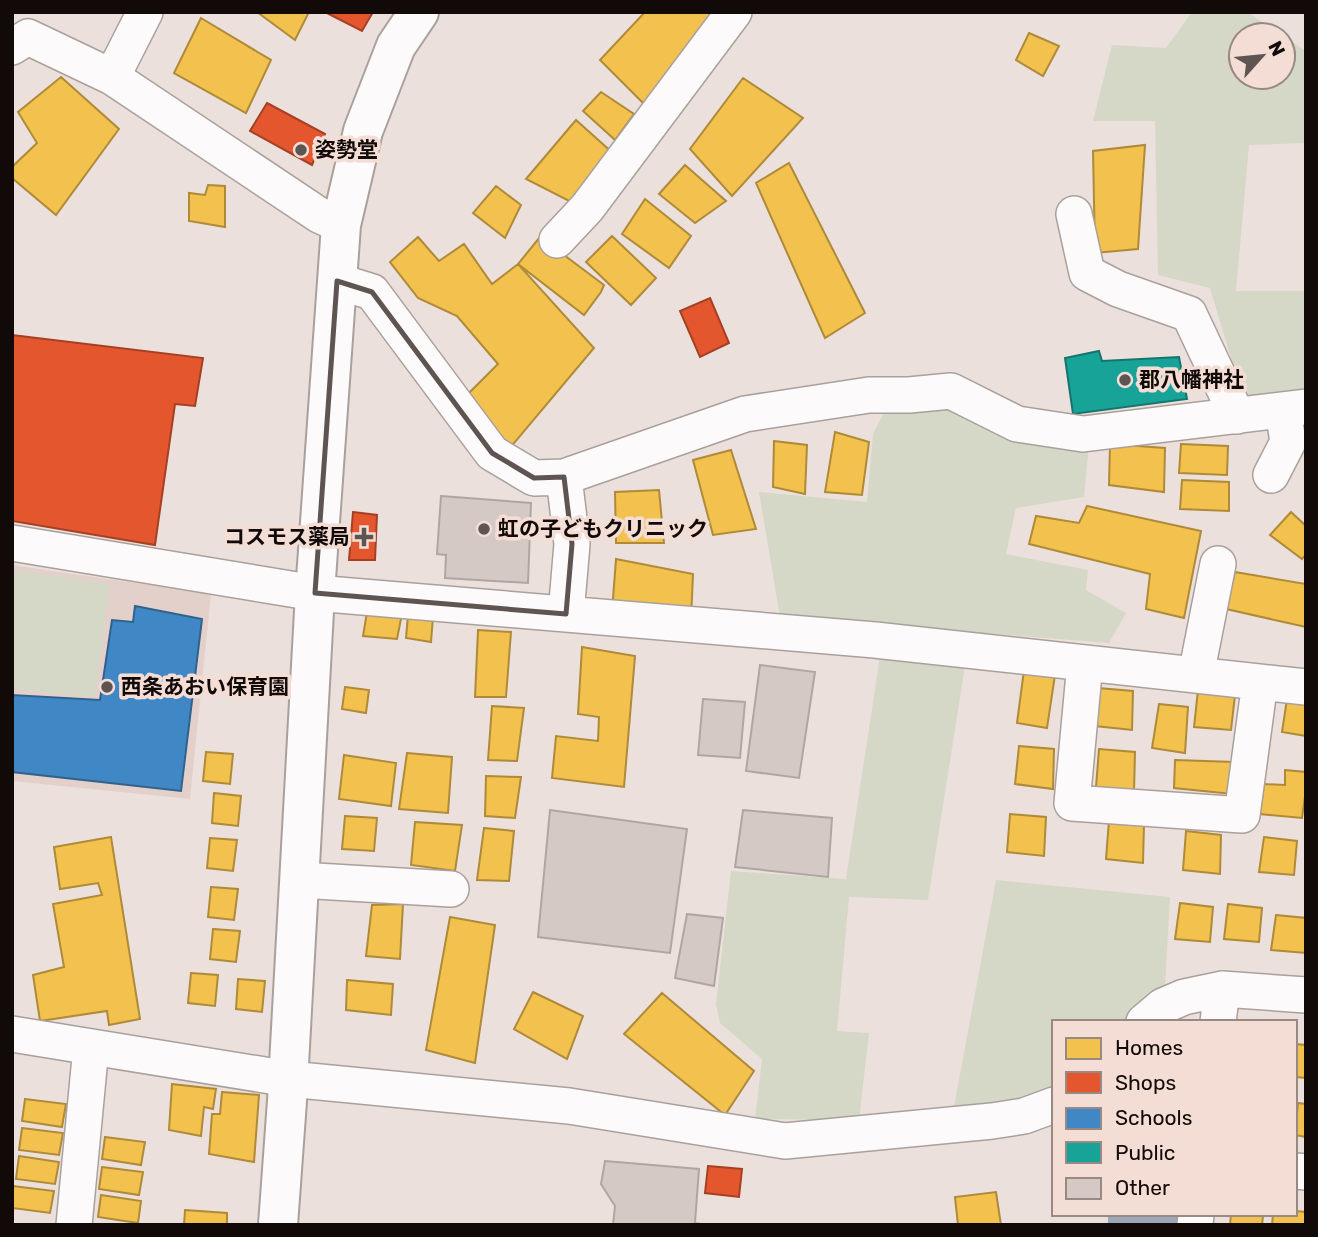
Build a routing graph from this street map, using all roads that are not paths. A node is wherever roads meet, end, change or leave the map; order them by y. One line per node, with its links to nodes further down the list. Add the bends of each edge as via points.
1 (145, 12): 5 (street)
2 (419, 12): 7 (street, via 396,46 363,131)
3 (734, 12): 8 (street, via 587,208)
4 (12, 47): 5 (street, via 28,37)
5 (112, 77): 7 (street, via 319,215)
6 (1074, 214): 11 (street, via 1087,273 1189,314)
7 (341, 225): 9 (street)
8 (557, 240)
9 (337, 281): 13 (street, via 372,292 492,453 534,478); 16 (street)
10 (1294, 408): 11 (street); 12 (street, via 1288,442)
11 (1237, 416): 13 (street, via 1083,434 1017,424 951,391 869,395 745,414)
12 (1271, 475)
13 (564, 477): 17 (street, via 572,544)
14 (12, 544): 16 (street)
15 (1218, 564): 19 (street)
16 (315, 593): 17 (street); 22 (street)
17 (566, 614): 18 (street)
18 (1084, 663): 19 (street); 20 (street, via 1072,803 1242,815)
19 (1196, 676): 20 (street)
20 (1260, 682): 21 (street)
21 (1306, 687)
22 (299, 880): 23 (street); 29 (street)
23 (451, 889)
24 (1306, 995): 25 (street)
25 (1220, 1005): 26 (street, via 1184,997)
26 (1146, 1020)
27 (12, 1034): 28 (street)
28 (91, 1047): 29 (street); 31 (street)
29 (289, 1079): 30 (street, via 569,1106 785,1141 992,1121); 32 (street)
30 (1052, 1106)
31 (74, 1225)
32 (278, 1225)

